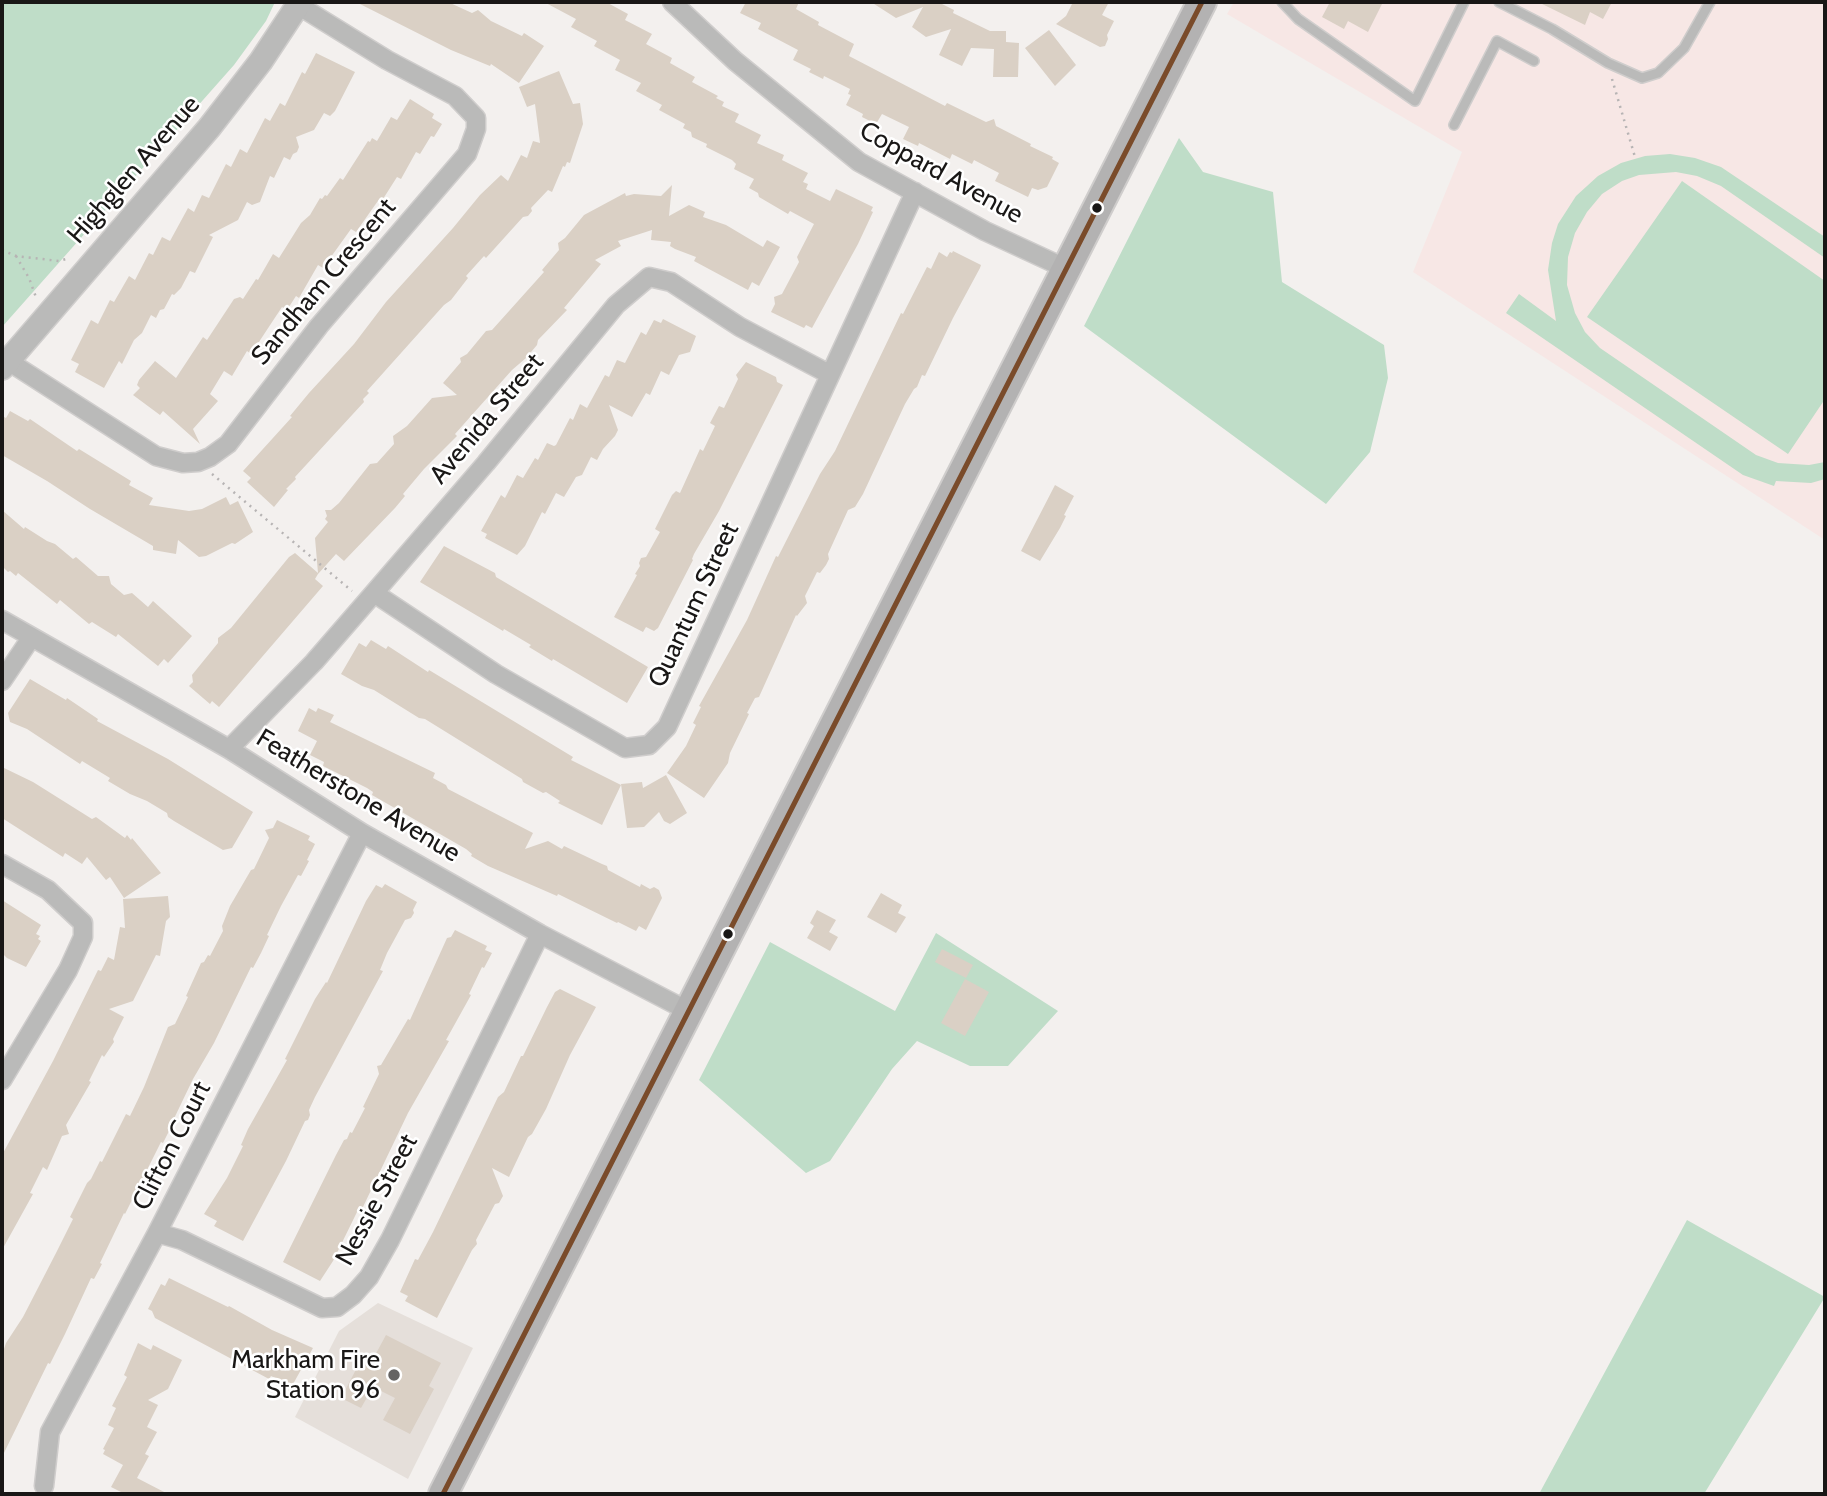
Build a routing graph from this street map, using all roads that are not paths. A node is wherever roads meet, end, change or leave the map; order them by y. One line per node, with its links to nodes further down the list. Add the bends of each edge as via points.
1 (672, 2): 10 (street, Coppard Avenue, via 834,143)
2 (1202, 2): 11 (main road)
3 (1282, 2): 4 (lane, via 1298,19 1415,101)
4 (1464, 2)
5 (1499, 2): 6 (lane, via 1642,78 1658,73 1684,48)
6 (1710, 2)
7 (299, 4): 12 (street, Highglen Avenue, via 209,128); 12 (street, Sandham Crescent, via 387,60 455,96 476,118 467,154 318,326 228,444 210,457 183,463 156,456)
8 (1534, 61): 9 (lane, via 1497,41)
9 (1454, 125)
10 (915, 192): 11 (street, Coppard Avenue); 13 (street, Quantum Street)
11 (1066, 269): 22 (main road)
12 (5, 364)
13 (829, 374): 14 (street, Avenida Street, via 740,327 671,282 649,277 616,305); 14 (street, Quantum Street, via 667,727 649,745 625,748)
14 (370, 598): 18 (street, Avenida Street)
15 (2, 620): 16 (street, Featherstone Avenue)
16 (31, 638): 17 (street); 18 (street, Featherstone Avenue)
17 (2, 681)
18 (229, 749): 19 (street, Featherstone Avenue)
19 (362, 833): 21 (street, Featherstone Avenue); 24 (street, Clifton Court)
20 (2, 864): 23 (street, via 48,890 83,923 83,937 68,970)
21 (540, 934): 22 (street, Featherstone Avenue); 24 (street, Nessie Street, via 390,1240 353,1295 337,1307 322,1308 182,1240)
22 (690, 1012): 26 (main road)
23 (2, 1080)
24 (157, 1233): 25 (street, Clifton Court, via 50,1432)
25 (44, 1486)
26 (443, 1494)

